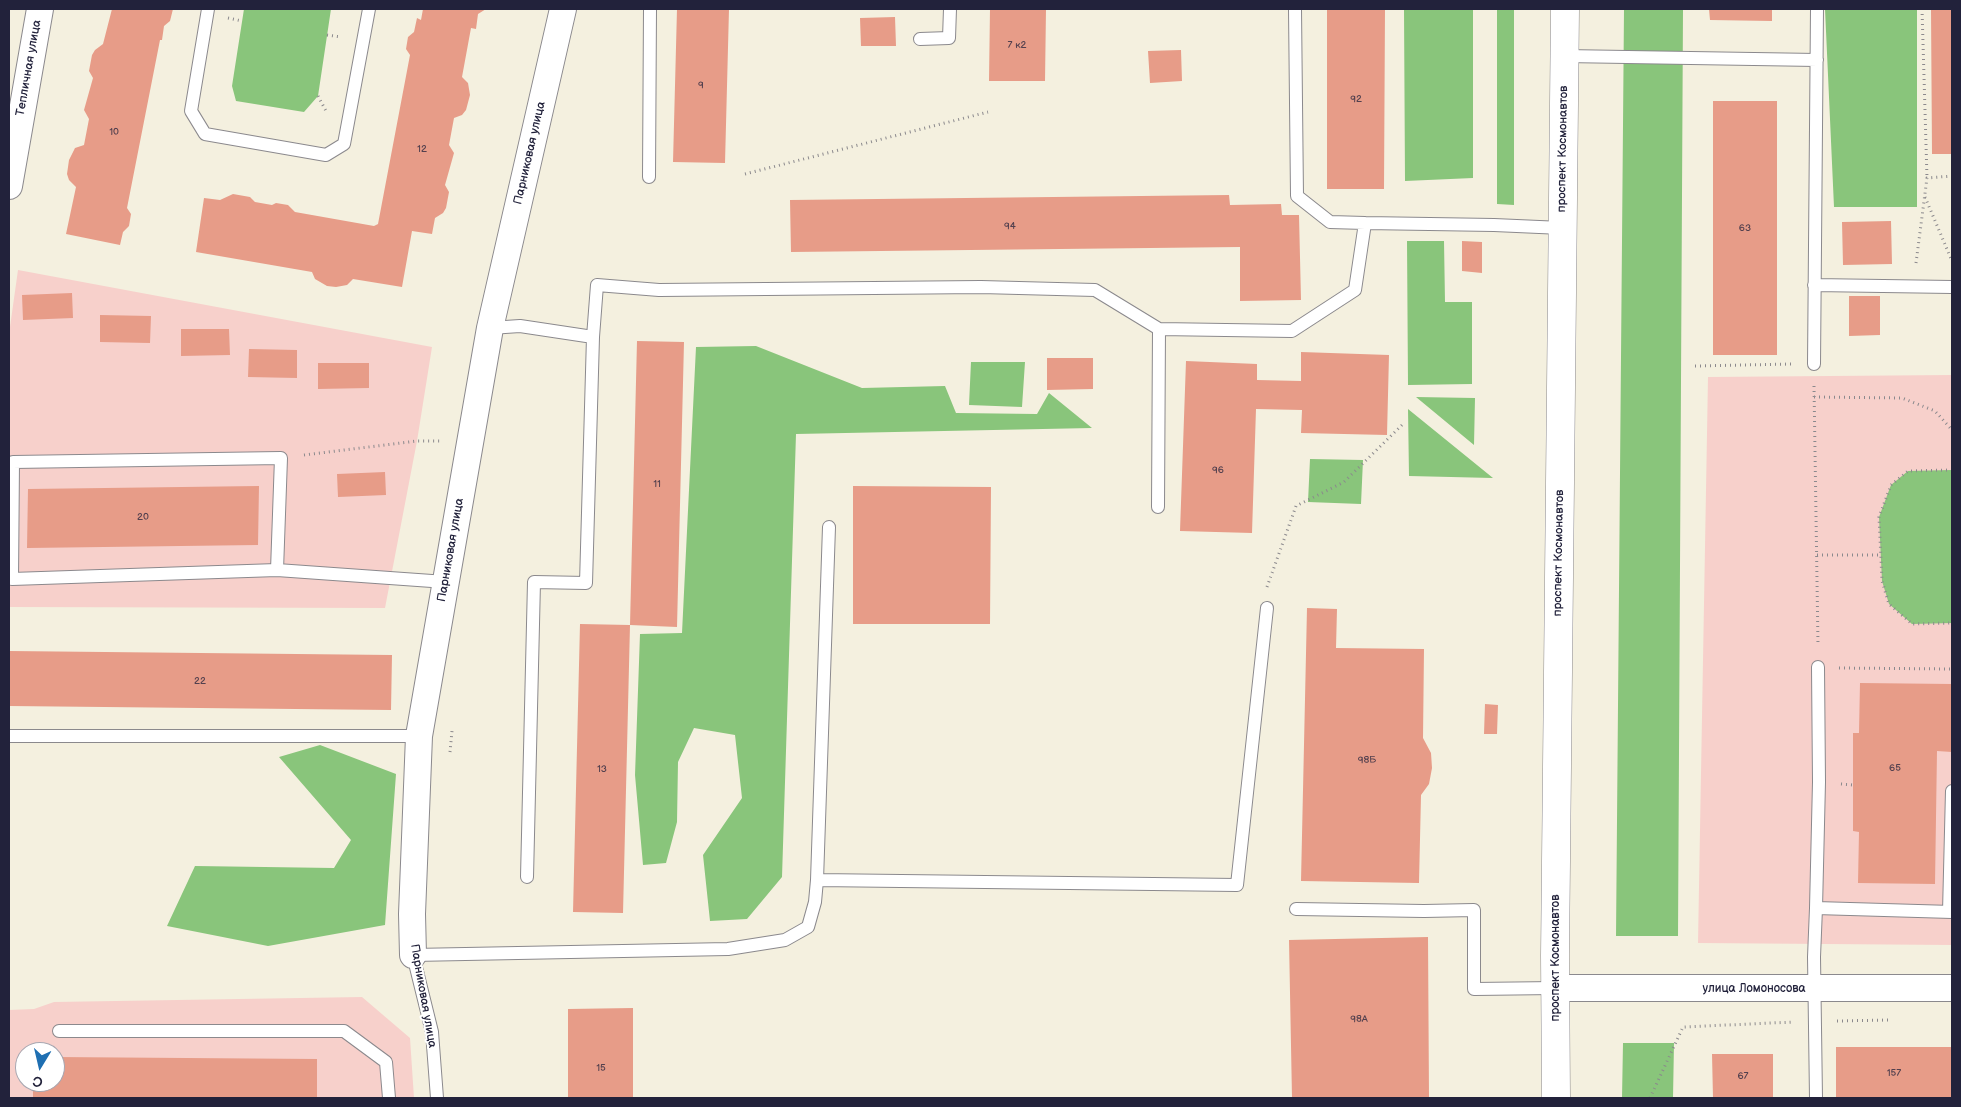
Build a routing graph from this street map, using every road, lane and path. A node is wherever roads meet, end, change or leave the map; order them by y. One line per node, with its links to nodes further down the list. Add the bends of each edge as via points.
1 (40, 9): 19 (street, Тепличная улица)
2 (208, 9): 3 (lane, via 191,111 205,134 326,155 344,144)
3 (369, 9)
4 (563, 9): 27 (street, Парниковая улица)
5 (650, 9): 17 (lane)
6 (950, 9): 11 (lane, via 949,38)
7 (1296, 9): 21 (lane, via 1297,196 1330,222)
8 (1565, 9): 12 (main road, проспект Космонавтов)
9 (1817, 9): 13 (lane)
10 (1922, 9): 18 (path)
11 (920, 39)
12 (1564, 56): 13 (lane); 22 (main road, проспект Космонавтов)
13 (1817, 60): 24 (lane)
14 (988, 112): 15 (path)
15 (745, 174)
16 (1952, 176): 18 (path)
17 (649, 177)
18 (1927, 178): 20 (path)
19 (9, 186)
20 (1924, 196): 23 (path); 25 (path)
21 (1365, 223): 22 (lane); 28 (lane, via 1354,290 1292,331)
22 (1562, 228): 62 (main road, проспект Космонавтов)
23 (1952, 261)
24 (1814, 284): 25 (lane); 30 (lane)
25 (1914, 286): 26 (lane)
26 (1952, 286)
27 (490, 328): 29 (lane, via 520,326); 43 (street, Парниковая улица)
28 (1158, 329): 29 (lane, via 1094,290 981,287 659,290 597,285); 38 (lane)
29 (593, 336): 56 (lane, via 586,583 534,582)
30 (1814, 364): 31 (path); 32 (path)
31 (1696, 366)
32 (1814, 397): 34 (path, via 1902,398 1935,411); 40 (path)
33 (1402, 424): 44 (path, via 1344,482 1296,506)
34 (1952, 430)
35 (440, 441): 36 (path)
36 (281, 458): 42 (lane); 42 (lane, via 13,462 12,579)
37 (1952, 470): 41 (path, via 1908,471 1892,486 1879,517)
38 (1158, 507)
39 (828, 527): 57 (lane)
40 (1817, 555): 41 (path); 47 (path)
41 (1880, 555): 46 (path, via 1882,581 1889,604 1912,624)
42 (277, 570): 43 (lane)
43 (446, 582): 51 (street, Парниковая улица)
44 (1267, 586)
45 (1267, 608): 57 (lane, via 1237,886)
46 (1952, 624)
47 (1818, 667): 48 (path); 58 (lane)
48 (1952, 669)
49 (452, 730): 52 (path)
50 (9, 736): 51 (lane)
51 (419, 736): 61 (street, Парниковая улица)
52 (450, 760)
53 (1845, 784): 54 (path)
54 (1853, 785)
55 (1952, 791): 60 (lane)
56 (527, 877)
57 (817, 880): 61 (lane, via 808,927 785,940 728,949)
58 (1816, 908): 60 (lane); 64 (lane)
59 (1296, 909): 62 (lane, via 1474,910 1474,989)
60 (1950, 912)
61 (413, 955): 68 (lane, Парниковая улица, via 432,1032)
62 (1555, 988): 64 (street, улица Ломоносова); 69 (main road, проспект Космонавтов)
63 (1952, 988): 64 (street, улица Ломоносова)
64 (1815, 989): 71 (lane)
65 (1683, 1027): 70 (path)
66 (59, 1032): 67 (lane, via 344,1031 386,1062)
67 (389, 1098)
68 (437, 1098)
69 (1556, 1098)
70 (1650, 1098)
71 (1816, 1098)

